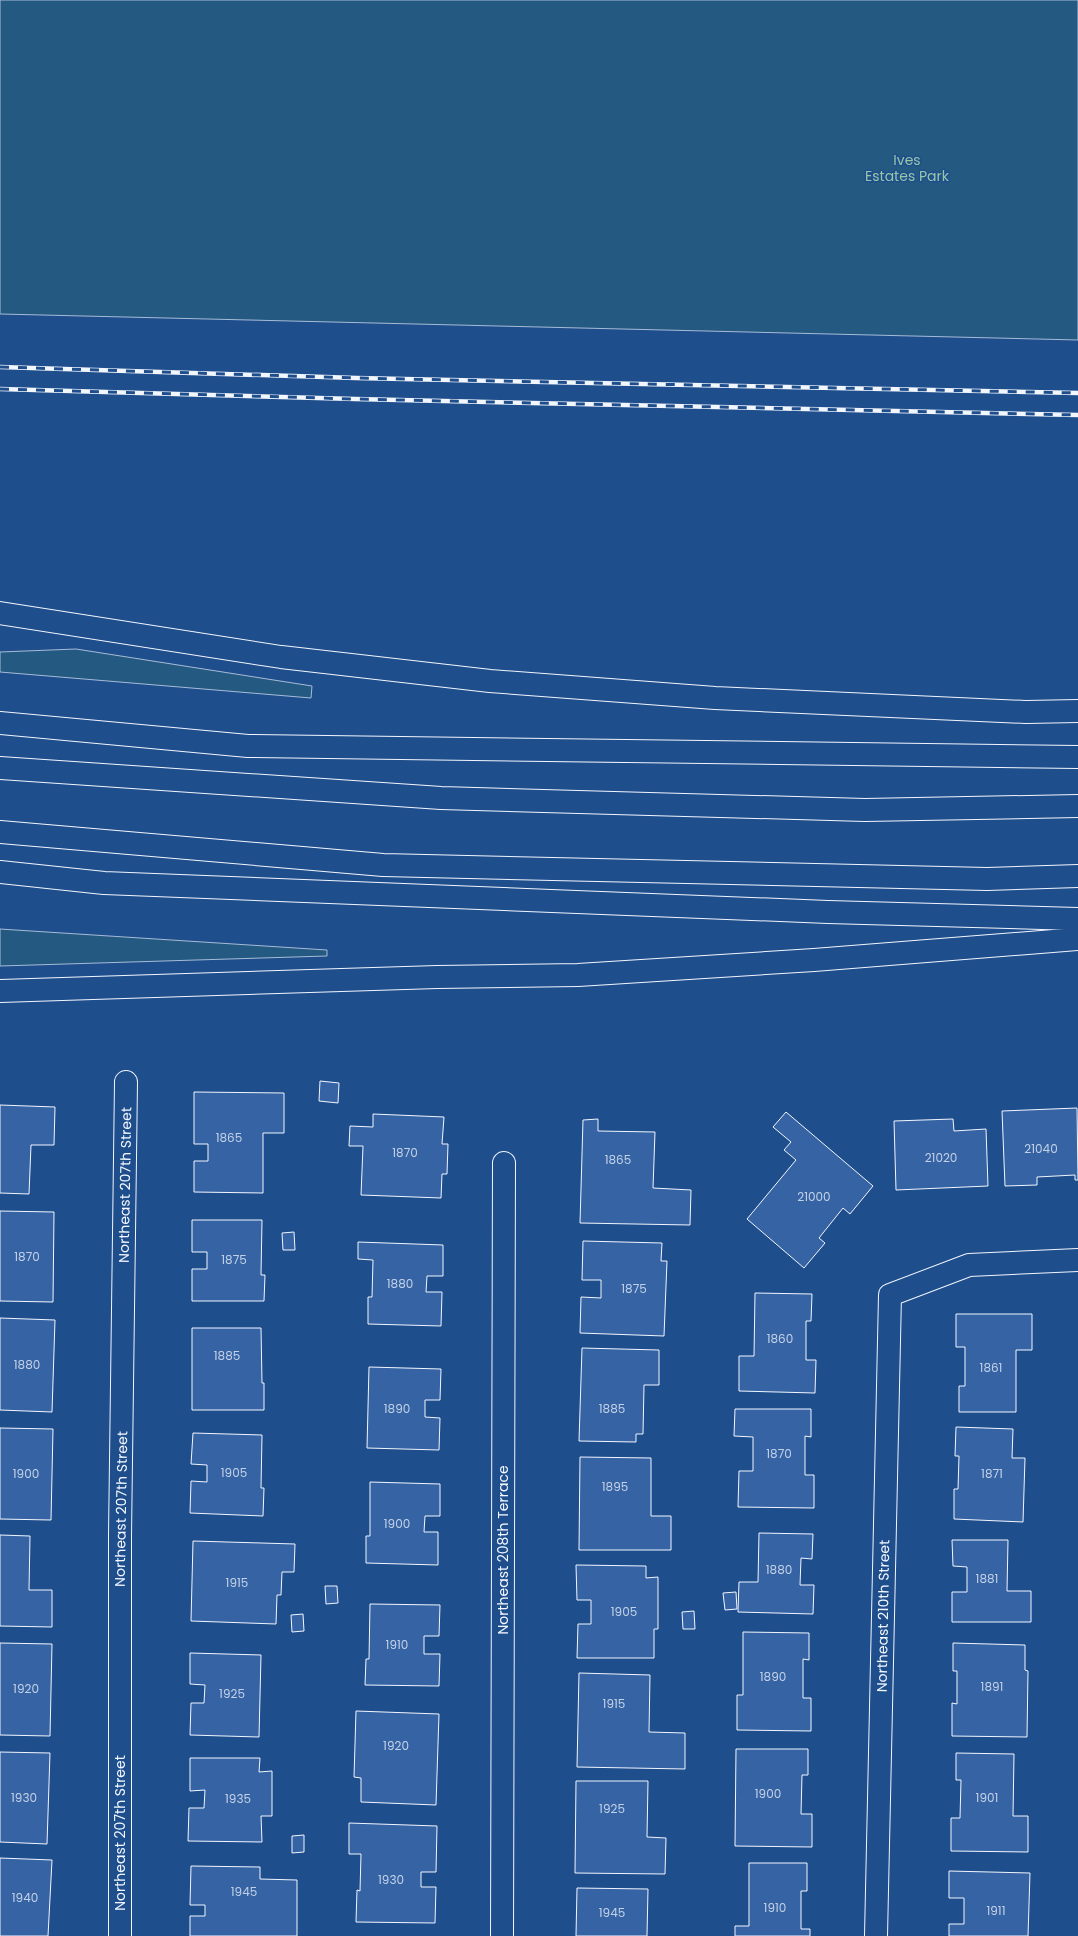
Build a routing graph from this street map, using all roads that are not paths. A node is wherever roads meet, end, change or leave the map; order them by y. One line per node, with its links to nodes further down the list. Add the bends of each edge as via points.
1 (0, 613): 2 (main road, via 281,657 490,681 715,698 1026,712)
2 (1078, 711)
3 (0, 723): 4 (main road, via 248,746)
4 (1078, 756)
5 (0, 768): 6 (main road, via 441,798 865,810)
6 (1078, 806)
7 (0, 832): 9 (main road, via 383,864 979,878)
8 (0, 872): 10 (main road, via 120,884 828,912)
9 (1078, 876)
10 (1078, 919)
11 (1078, 940): 12 (main road, via 578,975)
12 (0, 991)
13 (126, 1082): 16 (main road, Northeast 207th Street, via 120,1536)
14 (504, 1163): 17 (main road, Northeast 208th Terrace)
15 (1078, 1260): 18 (main road, Northeast 210th Street, via 969,1265 890,1295)
16 (120, 1936)
17 (502, 1936)
18 (876, 1936)

